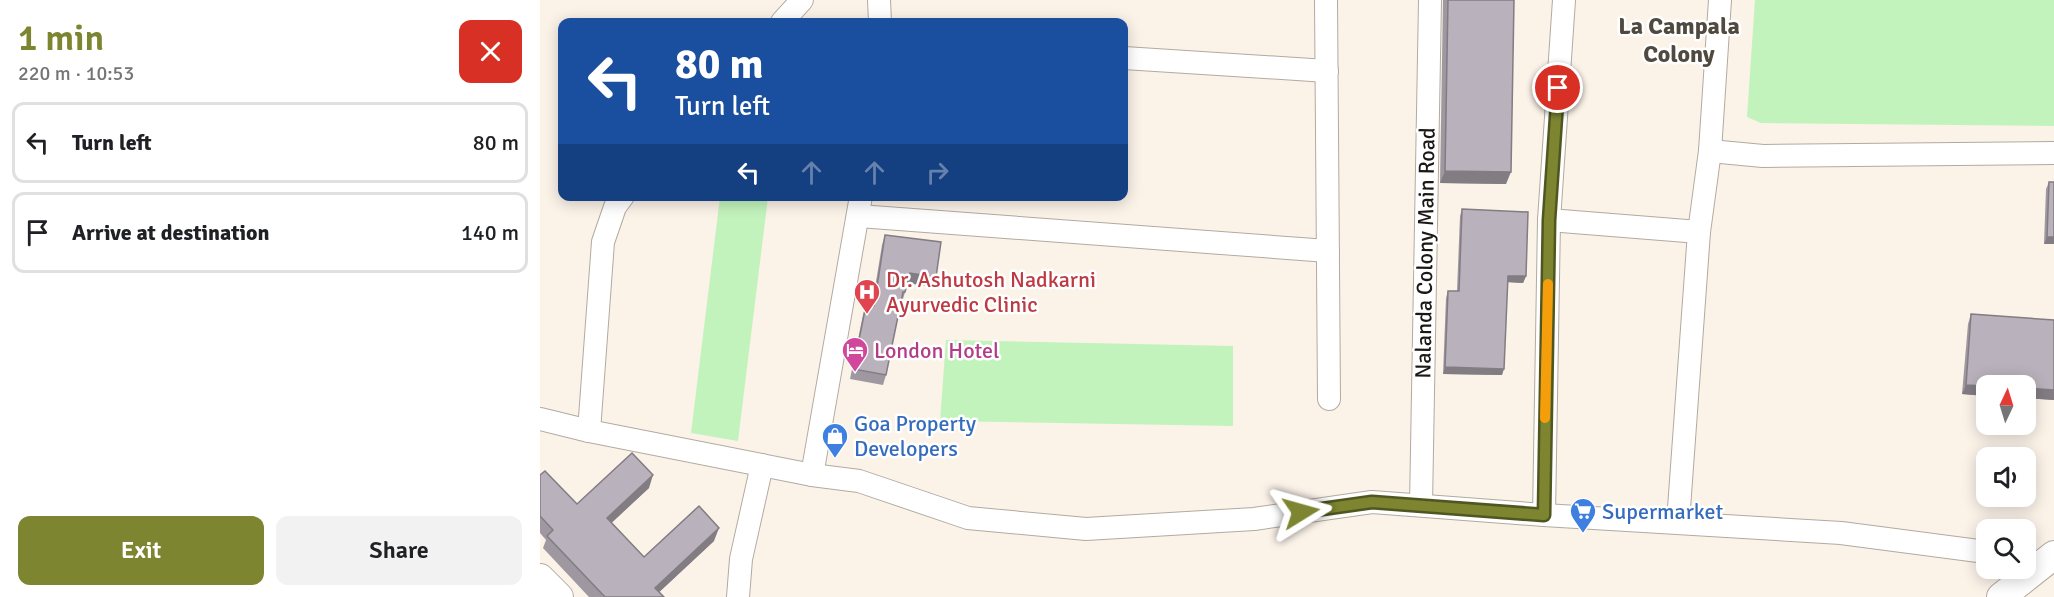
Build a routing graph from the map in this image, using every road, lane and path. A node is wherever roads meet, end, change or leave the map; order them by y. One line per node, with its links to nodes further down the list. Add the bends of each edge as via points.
1 (802, 0): 7 (street)
2 (879, 0): 8 (street)
3 (1326, 0): 10 (street)
4 (1430, 0): 23 (street, Nalanda Colony Main Road)
5 (1564, 0): 15 (street)
6 (1720, 0): 11 (street)
7 (786, 18)
8 (880, 18)
9 (1128, 58): 10 (street)
10 (1327, 71): 17 (street)
11 (1710, 151): 12 (street, via 1763,156); 16 (street)
12 (2054, 153)
13 (619, 201): 20 (street, via 603,242)
14 (860, 206): 17 (street); 22 (street)
15 (1549, 220): 16 (street); 24 (street)
16 (1699, 232): 25 (street)
17 (1329, 251): 18 (street)
18 (1329, 399)
19 (540, 418): 20 (street)
20 (589, 431): 21 (street)
21 (762, 465): 22 (street); 30 (street, via 741,559)
22 (812, 475): 23 (street, via 859,481 968,518 1086,529 1254,519 1372,502)
23 (1421, 506): 24 (street)
24 (1544, 515): 25 (street)
25 (1678, 522): 26 (street, via 1841,534)
26 (1976, 551)
27 (2046, 556): 31 (main road)
28 (540, 578): 29 (main road)
29 (558, 597)
30 (738, 597)
31 (2001, 597)

